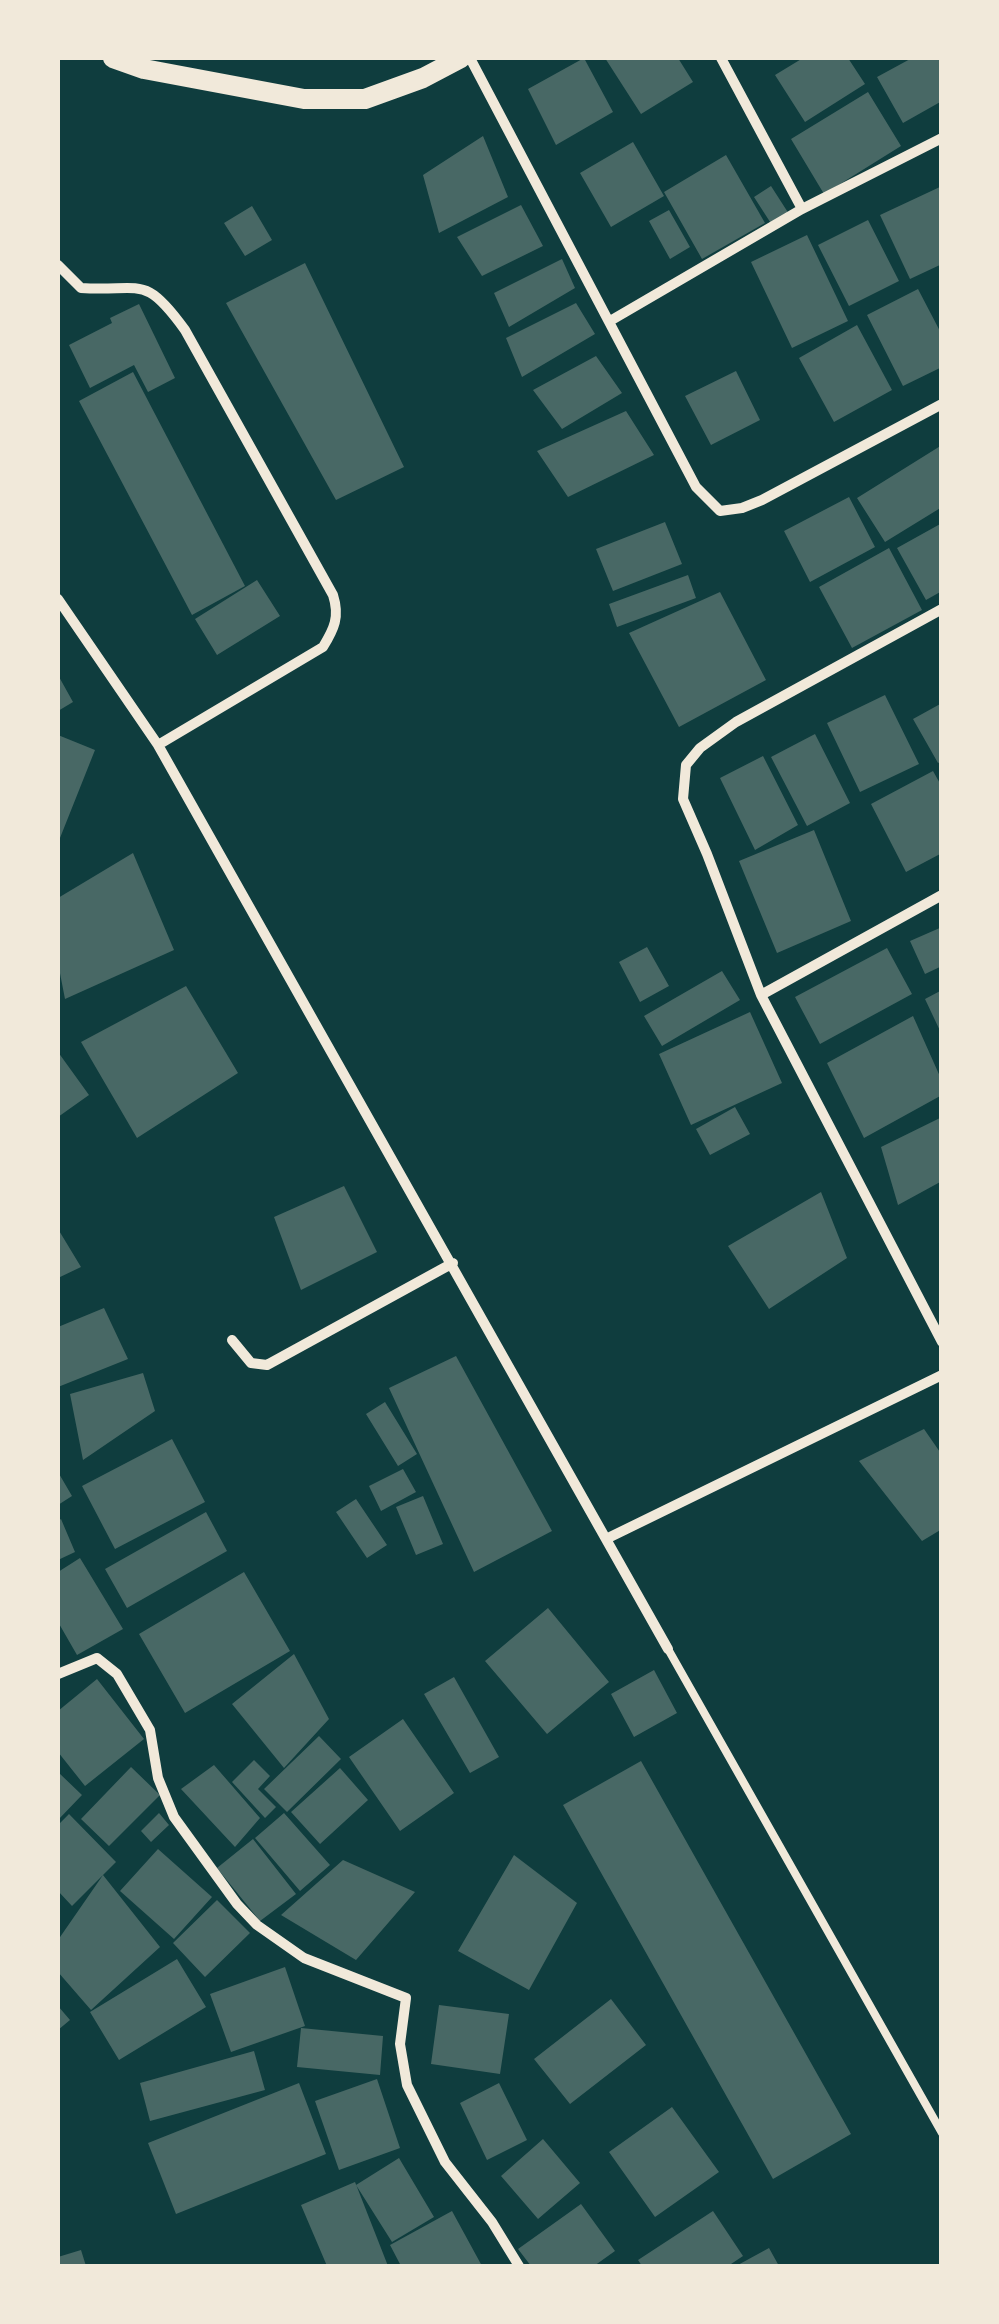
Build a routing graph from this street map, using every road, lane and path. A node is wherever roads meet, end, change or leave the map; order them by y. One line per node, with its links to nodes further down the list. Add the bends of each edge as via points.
1 (113, 58): 2 (main road, via 304,99 366,98)
2 (461, 58)
3 (470, 58): 8 (street)
4 (721, 58): 6 (street)
5 (942, 138): 6 (street)
6 (802, 210): 8 (street)
7 (58, 266): 12 (street, via 81,288 126,285 164,301 338,610 322,647)
8 (610, 321): 9 (street, via 696,488 720,511 762,500)
9 (942, 404)
10 (58, 599): 12 (street)
11 (942, 609): 14 (street, via 736,722 686,765 683,799)
12 (158, 745): 15 (street)
13 (942, 895): 14 (street)
14 (762, 994): 17 (street)
15 (452, 1263): 16 (street, via 267,1365 251,1363); 19 (street)
16 (232, 1340)
17 (942, 1342)
18 (942, 1375): 19 (street)
19 (608, 1538): 20 (street)
20 (668, 1648): 22 (lane)
21 (58, 1674): 23 (street, via 97,1658 117,1674 150,1730 158,1778 174,1817 257,1925 304,1958 406,1998 400,2044 407,2085 445,2162)
22 (942, 2133)
23 (518, 2266)

